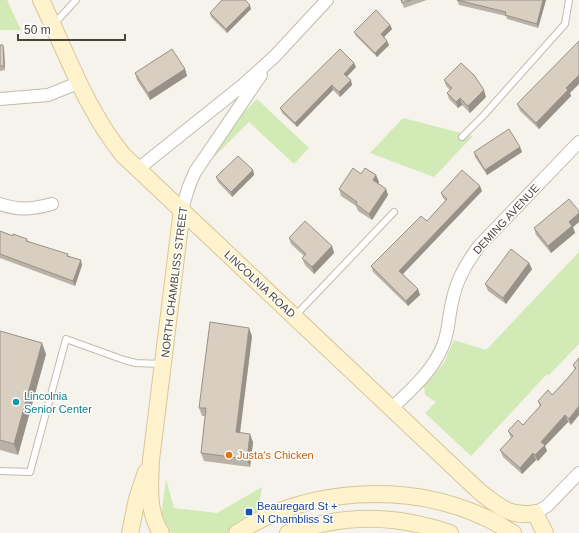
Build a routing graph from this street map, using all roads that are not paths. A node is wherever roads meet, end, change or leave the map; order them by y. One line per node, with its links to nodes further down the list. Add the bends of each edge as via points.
1 (41, 0): 5 (main road, LINCOLNIA ROAD)
2 (76, 0): 5 (lane)
3 (327, 0): 6 (street, NORTH CHAMBLISS STREET)
4 (569, 0): 9 (lane, via 565,24)
5 (53, 26): 7 (main road, LINCOLNIA ROAD)
6 (275, 56): 11 (street, NORTH CHAMBLISS STREET); 14 (street, NORTH CHAMBLISS STREET, via 196,172)
7 (78, 83): 8 (street, via 48,95); 11 (main road, LINCOLNIA ROAD, via 107,135)
8 (0, 99)
9 (462, 137)
10 (579, 142): 18 (street, DEMING AVENUE, via 479,246 467,262 452,299 444,344 424,377)
11 (138, 169): 14 (main road, LINCOLNIA ROAD)
12 (0, 204): 13 (street, via 28,210)
13 (52, 204)
14 (182, 209): 16 (main road, LINCOLNIA ROAD); 17 (main road, NORTH CHAMBLISS STREET)
15 (394, 212): 16 (lane)
16 (295, 316): 18 (main road, LINCOLNIA ROAD)
17 (163, 364): 19 (main road, NORTH CHAMBLISS STREET); 20 (lane, via 124,360 66,339 30,472)
18 (392, 408): 22 (main road, LINCOLNIA ROAD, via 480,492 499,506 515,514)
19 (151, 460): 23 (main road, via 137,499); 24 (main road, NORTH CHAMBLISS STREET, via 151,500)
20 (0, 471)
21 (579, 473): 22 (street, via 547,506)
22 (535, 513): 29 (main road)
23 (130, 533)
24 (161, 533)
25 (237, 533): 28 (main road, via 263,518 300,504 321,499 378,494 404,495 454,506 483,516)
26 (288, 533): 27 (main road, via 338,520 363,518 414,522)
27 (450, 533)
28 (513, 533)
29 (545, 533)

